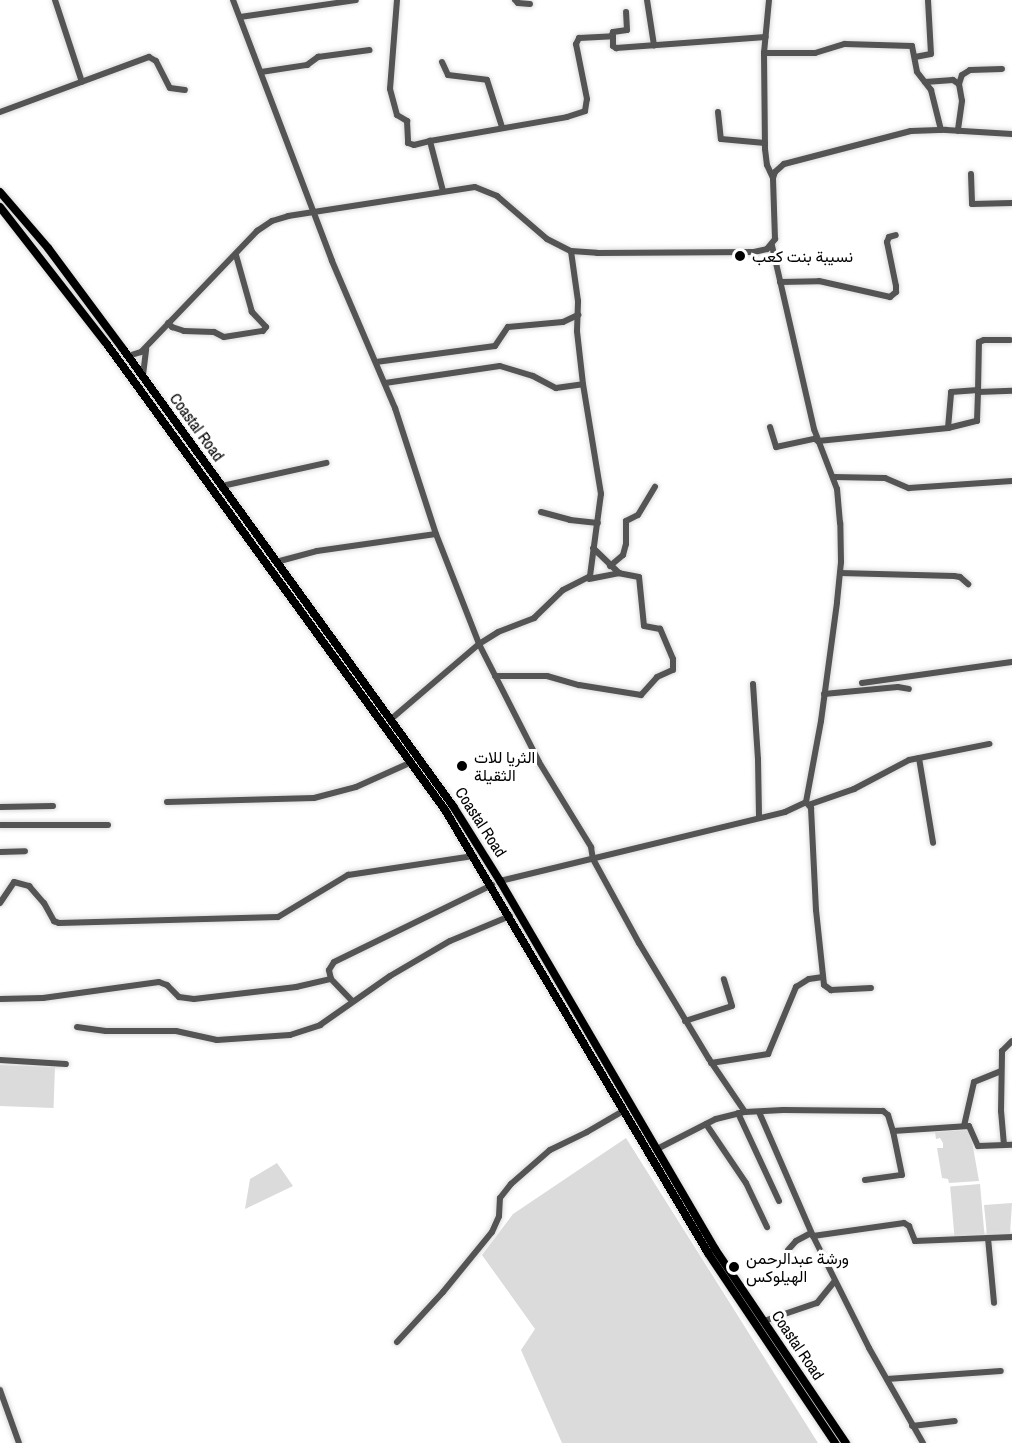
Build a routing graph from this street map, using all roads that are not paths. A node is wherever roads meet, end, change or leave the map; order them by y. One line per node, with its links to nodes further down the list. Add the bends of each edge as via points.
1 (55, 0): 21 (street)
2 (233, 0): 11 (street)
3 (356, 0): 11 (street)
4 (397, 0): 31 (street, via 390,89 397,115 407,121 408,143)
5 (515, 0): 9 (street)
6 (647, 0): 14 (street)
7 (770, 0): 13 (street)
8 (928, 0): 17 (street, via 931,54)
9 (530, 4)
10 (626, 12): 12 (street, via 627,30 613,32)
11 (240, 17): 20 (street)
12 (613, 36): 14 (street, via 614,48); 27 (street, via 577,40 587,99 585,111)
13 (766, 37): 14 (street); 16 (street)
14 (654, 45)
15 (370, 50): 20 (street, via 318,57 307,65)
16 (764, 53): 17 (street, via 815,53 845,44 910,45); 32 (street)
17 (915, 57): 22 (street, via 917,72)
18 (442, 62): 27 (street, via 448,75 487,80)
19 (1002, 69): 23 (street, via 970,70 962,75)
20 (261, 72): 39 (street)
21 (82, 82): 24 (street, via 149,57 156,61 170,88); 25 (street)
22 (925, 82): 23 (street, via 953,80); 28 (street, via 932,90)
23 (959, 84): 29 (street, via 962,101)
24 (185, 90)
25 (0, 112)
26 (718, 112): 32 (street, via 721,139)
27 (502, 127): 31 (street)
28 (941, 130): 29 (street); 34 (street, via 896,134 796,160 778,168)
29 (958, 131): 30 (street)
30 (1012, 134)
31 (430, 141): 35 (street)
32 (765, 143): 34 (street)
33 (971, 174): 37 (street, via 972,204)
34 (772, 178): 41 (street)
35 (443, 191): 39 (street); 42 (street, via 465,187 497,196 548,239)
36 (0, 192): 49 (highway, Coastal Road, via 48,248)
37 (1012, 203)
38 (0, 207): 64 (highway, Coastal Road)
39 (313, 212): 43 (street, via 272,221 257,231); 50 (street)
40 (896, 235): 44 (street, via 887,242 896,286 890,297 819,281)
41 (772, 245): 42 (street, via 761,251 744,252); 44 (street)
42 (571, 251): 45 (street)
43 (236, 255): 46 (street); 46 (street, via 252,312 266,329 224,337 214,332 184,331)
44 (780, 282): 58 (street)
45 (578, 315): 50 (street, via 563,322 508,327 495,346); 53 (street)
46 (168, 323): 48 (street)
47 (1010, 340): 54 (street, via 979,342)
48 (147, 346): 49 (street); 51 (street)
49 (128, 357): 51 (highway, Coastal Road)
50 (376, 362): 52 (street)
51 (143, 379): 62 (highway, Coastal Road)
52 (385, 383): 53 (street, via 500,366 556,388); 67 (street)
53 (584, 384): 66 (street, via 601,494)
54 (978, 391): 55 (street); 57 (street, via 977,421); 57 (street, via 950,394)
55 (1012, 391)
56 (770, 427): 58 (street, via 776,447)
57 (948, 428): 58 (street)
58 (818, 441): 60 (street)
59 (326, 463): 62 (street)
60 (834, 477): 61 (street, via 885,478 909,488); 72 (street, via 840,523)
61 (1012, 481)
62 (222, 486): 64 (highway, Coastal Road)
63 (655, 487): 70 (street, via 638,515 626,521 623,555)
64 (230, 505): 69 (highway, Coastal Road); 85 (highway, Coastal Road)
65 (540, 512): 66 (street)
66 (598, 523): 68 (street)
67 (436, 534): 69 (street, via 317,551); 75 (street)
68 (593, 548): 70 (street); 73 (street)
69 (276, 562): 82 (highway, Coastal Road)
70 (610, 566): 71 (street)
71 (619, 573): 73 (street); 77 (street, via 640,579 644,626 662,631 674,662 670,673 657,677 645,693 636,695 547,676)
72 (840, 573): 74 (street, via 954,576); 81 (street)
73 (589, 579): 75 (street, via 563,590 534,618)
74 (968, 584)
75 (479, 644): 77 (street); 82 (street)
76 (1012, 662): 79 (street)
77 (495, 676): 97 (street, via 539,762 591,847)
78 (753, 684): 90 (street)
79 (862, 684)
80 (909, 689): 81 (street)
81 (824, 694): 87 (street)
82 (390, 720): 98 (highway, Coastal Road, via 453,806)
83 (989, 744): 84 (street)
84 (920, 758): 87 (street, via 902,762 854,789); 93 (street)
85 (412, 762): 86 (street, via 356,787 314,798); 96 (highway, Coastal Road)
86 (166, 802)
87 (808, 803): 90 (street); 104 (street)
88 (53, 806): 89 (street)
89 (0, 807)
90 (759, 818): 97 (street)
91 (0, 825): 92 (street)
92 (108, 825)
93 (933, 843)
94 (24, 851): 95 (street)
95 (0, 852)
96 (474, 856): 99 (highway, Coastal Road); 100 (street, via 348,875 284,915 272,918 59,923 29,886 14,882)
97 (593, 858): 98 (street); 110 (street)
98 (500, 881): 102 (highway, Coastal Road)
99 (492, 885): 101 (highway, Coastal Road); 105 (street, via 334,962 329,970)
100 (0, 903)
101 (510, 916): 103 (highway, Coastal Road); 109 (street, via 450,941)
102 (553, 971): 103 (highway); 125 (highway, Coastal Road)
103 (545, 976): 117 (highway, Coastal Road)
104 (823, 977): 107 (street, via 828,990); 114 (street, via 796,987 768,1054)
105 (331, 979): 108 (street, via 194,999 179,997 159,982 43,998); 109 (street)
106 (724, 979): 110 (street, via 732,1006)
107 (871, 988)
108 (0, 999)
109 (352, 1001): 111 (street, via 312,1028 267,1038 217,1040 177,1031)
110 (685, 1021): 114 (street)
111 (77, 1027)
112 (1012, 1041): 116 (street, via 1002,1051)
113 (0, 1060): 115 (street)
114 (711, 1063): 119 (street)
115 (66, 1064)
116 (1001, 1071): 121 (street, via 974,1082); 123 (street)
117 (623, 1111): 136 (street, via 550,1150 511,1184 500,1197 499,1216 492,1232); 143 (highway, Coastal Road, via 708,1253)
118 (759, 1112): 119 (street); 122 (street, via 883,1111); 129 (street)
119 (741, 1113): 120 (street); 127 (street)
120 (706, 1124): 125 (street); 128 (street, via 743,1176)
121 (964, 1126): 122 (street); 123 (street, via 971,1127 978,1146)
122 (893, 1131): 126 (street, via 902,1175)
123 (1004, 1145): 124 (street)
124 (1012, 1145)
125 (657, 1149): 135 (highway, Coastal Road, via 715,1249)
126 (865, 1179)
127 (778, 1201)
128 (768, 1227)
129 (812, 1235): 131 (street, via 904,1223 915,1240); 132 (street, via 796,1241); 133 (street)
130 (1012, 1237): 131 (street)
131 (988, 1238): 134 (street)
132 (788, 1250)
133 (835, 1281): 135 (street, via 817,1303); 138 (street)
134 (994, 1303)
135 (764, 1321): 144 (highway, Coastal Road)
136 (397, 1342)
137 (1001, 1371): 138 (street)
138 (887, 1379): 141 (street)
139 (0, 1390): 142 (street)
140 (955, 1421): 141 (street)
141 (912, 1426): 145 (street)
142 (19, 1443)
143 (834, 1443)
144 (846, 1443)
145 (922, 1443)

